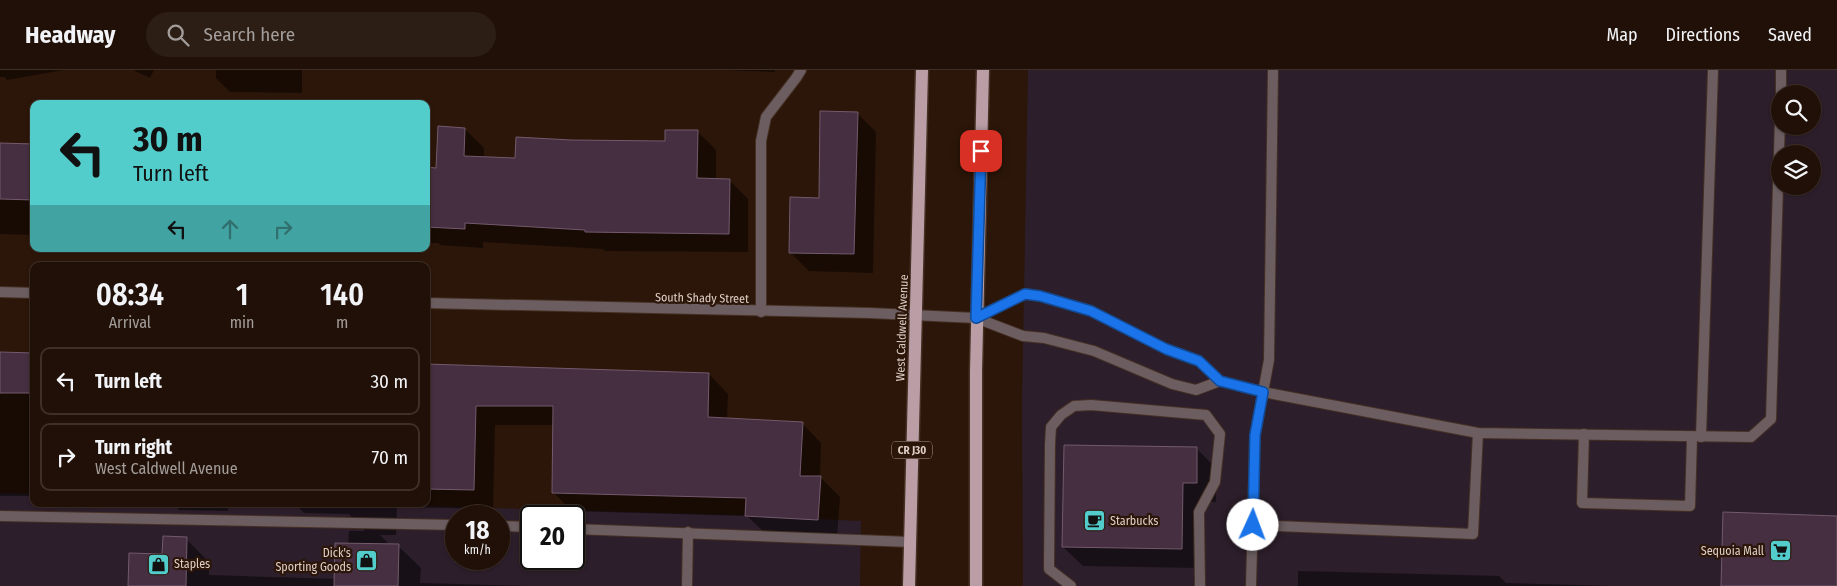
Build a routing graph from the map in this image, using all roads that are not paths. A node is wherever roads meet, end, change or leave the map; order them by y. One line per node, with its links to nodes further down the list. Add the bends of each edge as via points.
1 (801, 70): 12 (street, via 766,116 761,141)
2 (922, 70): 13 (main road, West Caldwell Avenue / CR J30)
3 (983, 70): 14 (main road)
4 (1273, 70): 16 (street, via 1270,320)
5 (1713, 70): 19 (street)
6 (1782, 70): 7 (street)
7 (1781, 85)
8 (1779, 135): 19 (street, via 1771,419 1751,438)
9 (0, 292): 10 (street)
10 (30, 293)
11 (430, 303): 12 (street, South Shady Street)
12 (761, 312): 13 (street, South Shady Street)
13 (915, 315): 14 (street, South Shady Street); 25 (main road, West Caldwell Avenue / CR J30)
14 (976, 318): 15 (street, via 1023,336 1094,351 1172,384 1196,390); 15 (street, via 1025,294 1048,298 1091,311 1166,349 1199,361); 28 (main road)
15 (1220, 381): 16 (street)
16 (1263, 392): 17 (street); 22 (street, via 1255,435)
17 (1478, 433): 18 (street); 22 (street, via 1473,534)
18 (1584, 434): 19 (street); 19 (street, via 1582,503 1690,506)
19 (1697, 437)
20 (0, 516): 21 (street)
21 (445, 525)
22 (1253, 525): 31 (street)
23 (585, 528): 24 (street)
24 (688, 532): 25 (street); 26 (street)
25 (910, 542): 27 (main road, West Caldwell Avenue / CR J30)
26 (687, 586)
27 (909, 586)
28 (976, 586)
29 (1071, 586): 30 (street, via 1049,569 1051,428 1074,406 1091,405 1206,416 1220,434 1215,482 1199,512)
30 (1200, 586)
31 (1251, 586)

